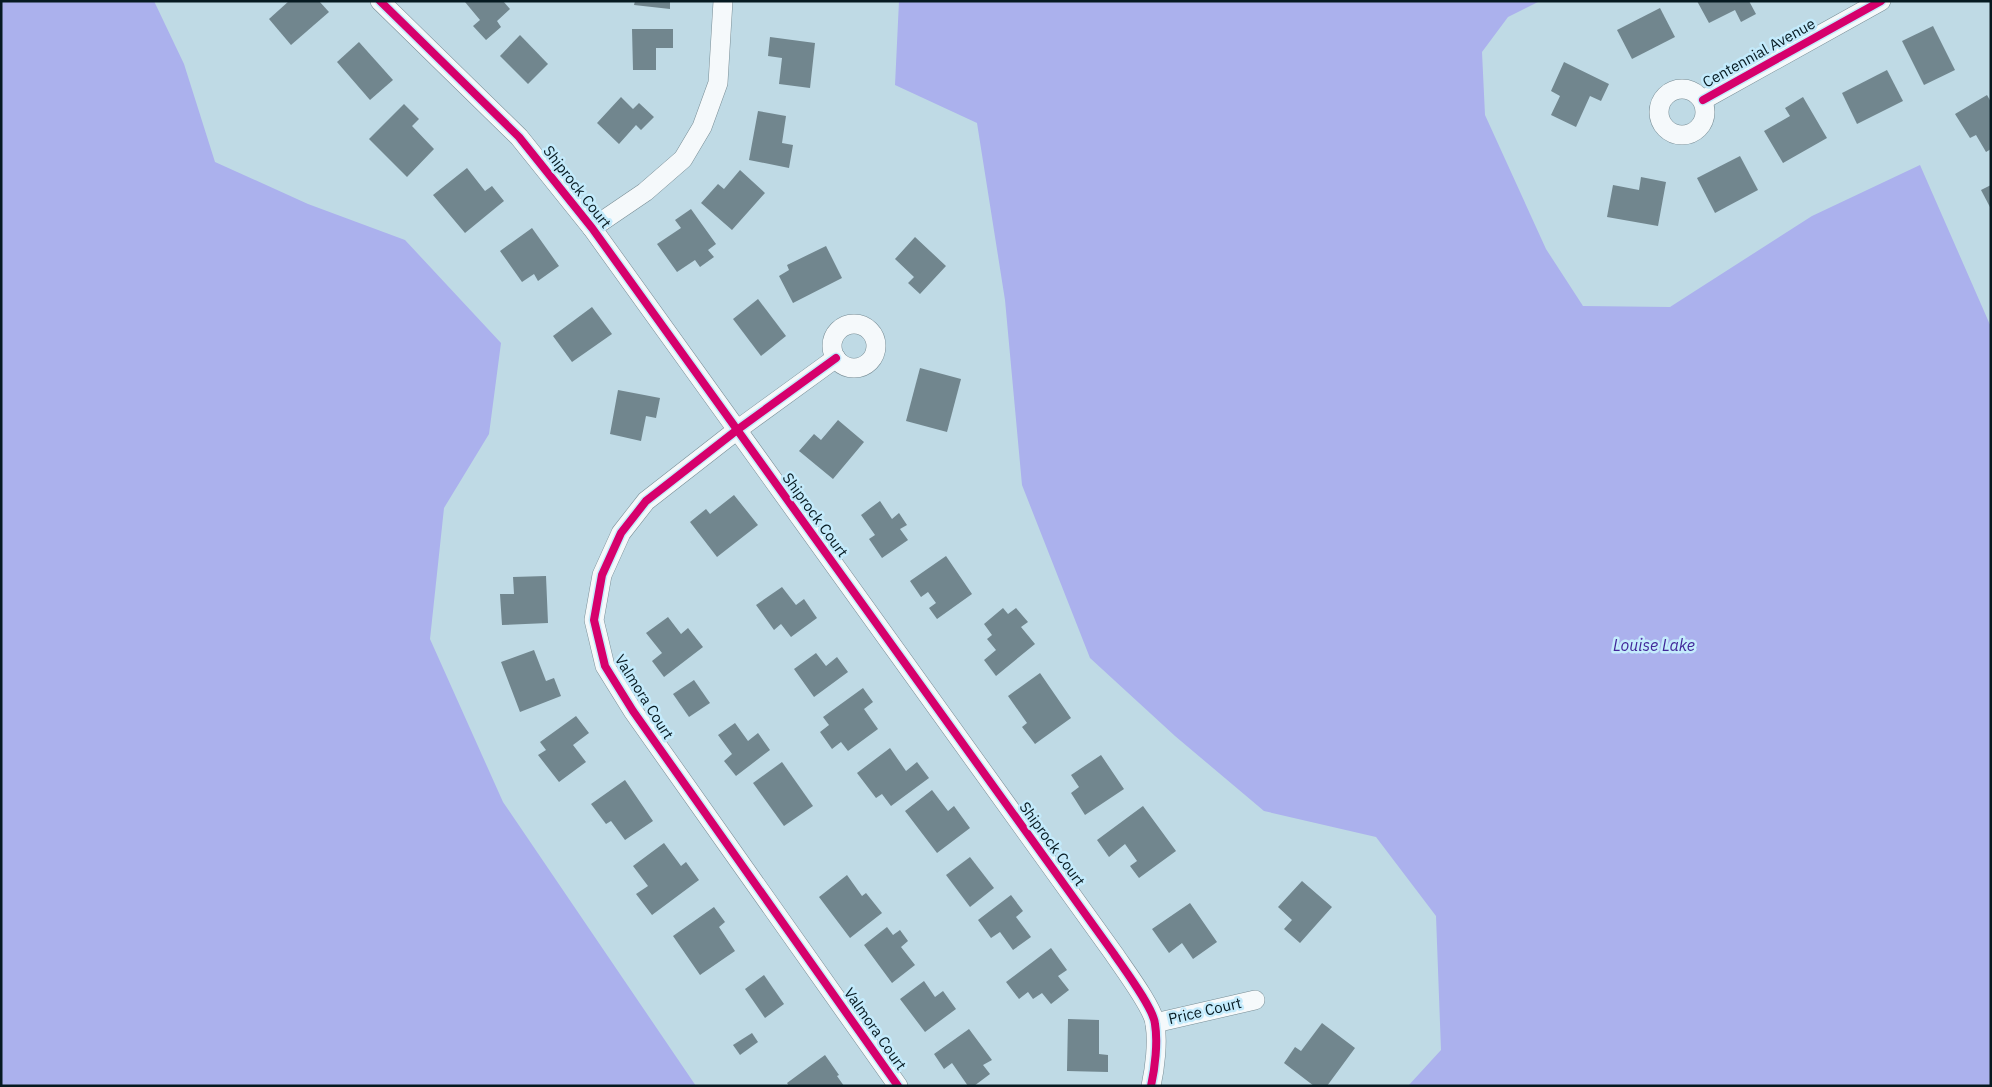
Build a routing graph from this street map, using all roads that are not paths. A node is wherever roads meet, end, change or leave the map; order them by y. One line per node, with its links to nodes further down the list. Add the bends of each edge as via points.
1 (380, 1): 5 (street, Shiprock Court, via 519,136)
2 (724, 1): 5 (street, via 718,83 702,127 683,159 645,192)
3 (1881, 1): 4 (street, Centennial Avenue)
4 (1703, 100)
5 (592, 228): 7 (street, Shiprock Court)
6 (836, 358): 7 (street, Valmora Court)
7 (736, 430): 9 (street, Shiprock Court, via 1114,954 1139,990); 10 (street, Valmora Court, via 646,501 621,533 602,575 594,620 605,666 633,711)
8 (1255, 1000): 9 (street, Price Court)
9 (1156, 1023): 11 (street, Shiprock Court)
10 (898, 1086)
11 (1151, 1086)

